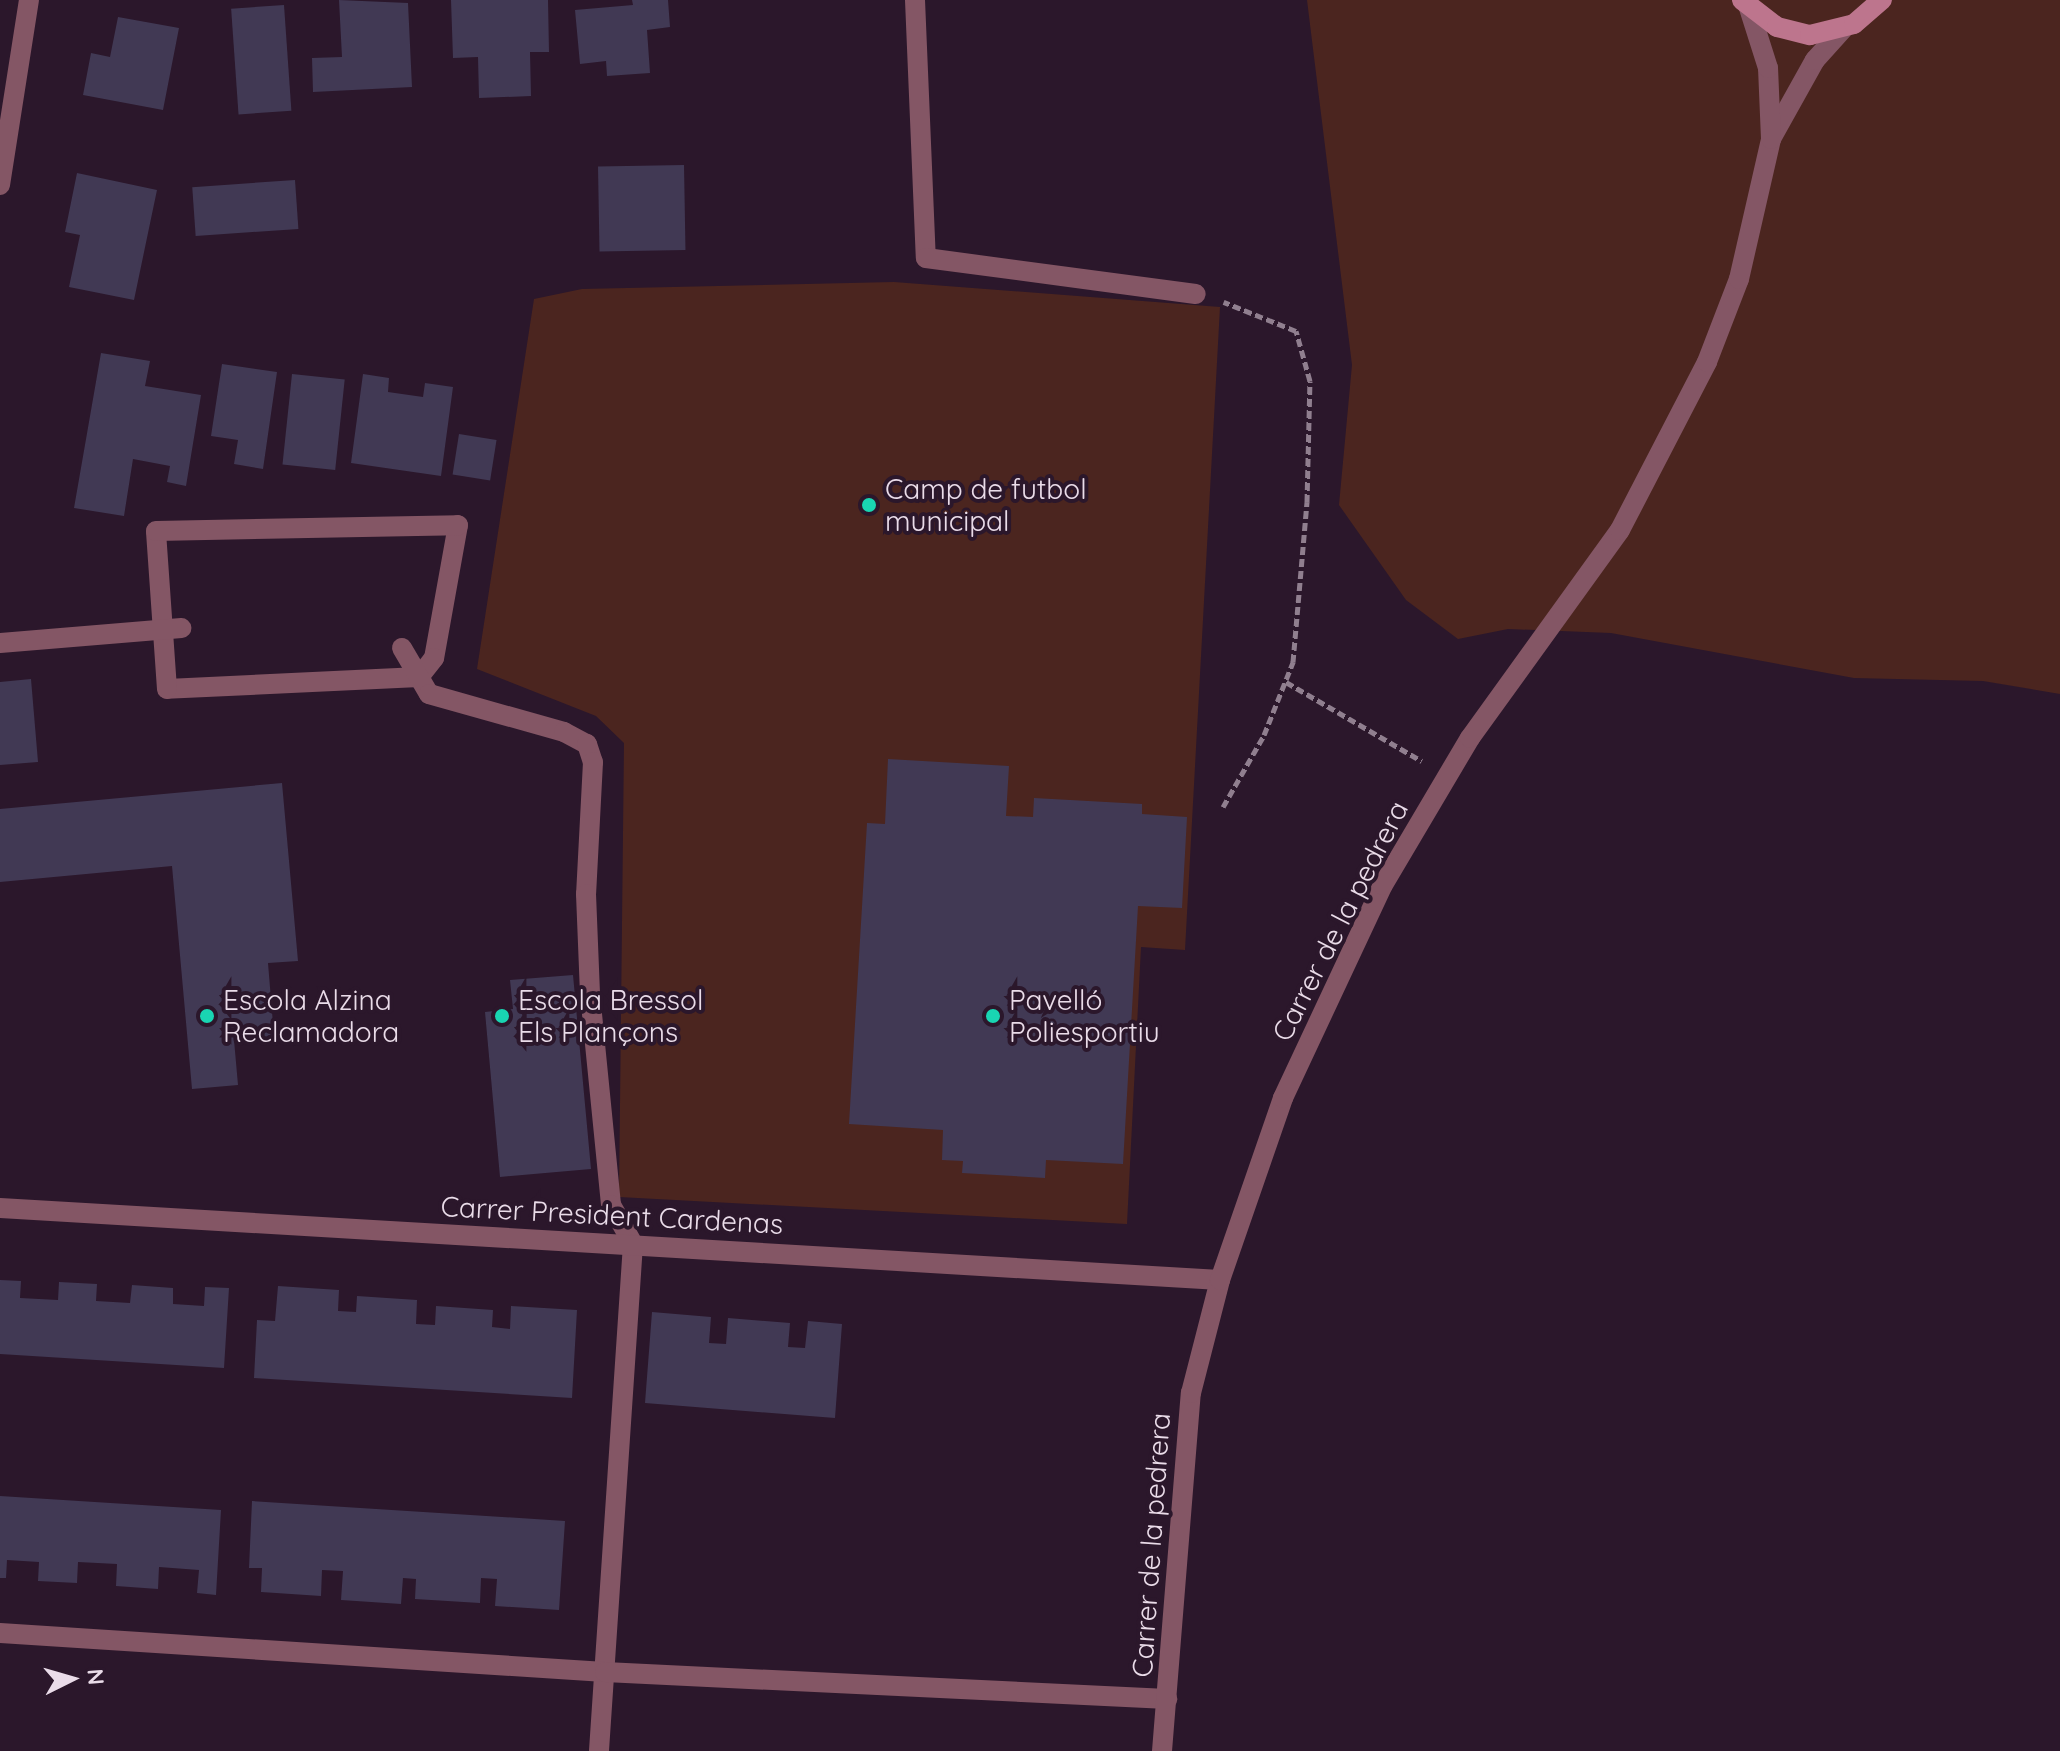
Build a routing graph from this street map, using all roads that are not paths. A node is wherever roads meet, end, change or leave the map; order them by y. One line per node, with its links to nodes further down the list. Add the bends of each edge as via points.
1 (29, 0): 7 (street)
2 (915, 0): 8 (street, via 926,258)
3 (1882, 0): 5 (main road)
4 (1745, 4): 5 (main road, via 1793,32); 6 (street, Carrer de la pedrera, via 1768,68)
5 (1843, 29): 6 (street, Carrer de la pedrera, via 1815,60)
6 (1771, 139): 15 (street, Carrer de la pedrera, via 1739,279 1669,440 1620,530 1549,623 1383,885 1283,1098)
7 (0, 185)
8 (1196, 294)
9 (181, 628): 10 (street)
10 (0, 643)
11 (402, 648): 12 (street)
12 (419, 677): 12 (street, via 434,658 458,525 156,531 167,689); 14 (street, via 429,694 564,732 587,744 593,762 586,894 590,994 611,1205)
13 (0, 1208): 14 (street, Carrer President Cardenas)
14 (633, 1244): 15 (street, Carrer President Cardenas); 17 (street)
15 (1220, 1280): 18 (street, Carrer de la pedrera, via 1191,1393)
16 (0, 1633): 17 (street)
17 (605, 1672): 18 (street); 19 (street)
18 (1167, 1699): 20 (street, Carrer de la pedrera)
19 (599, 1751)
20 (1162, 1751)

